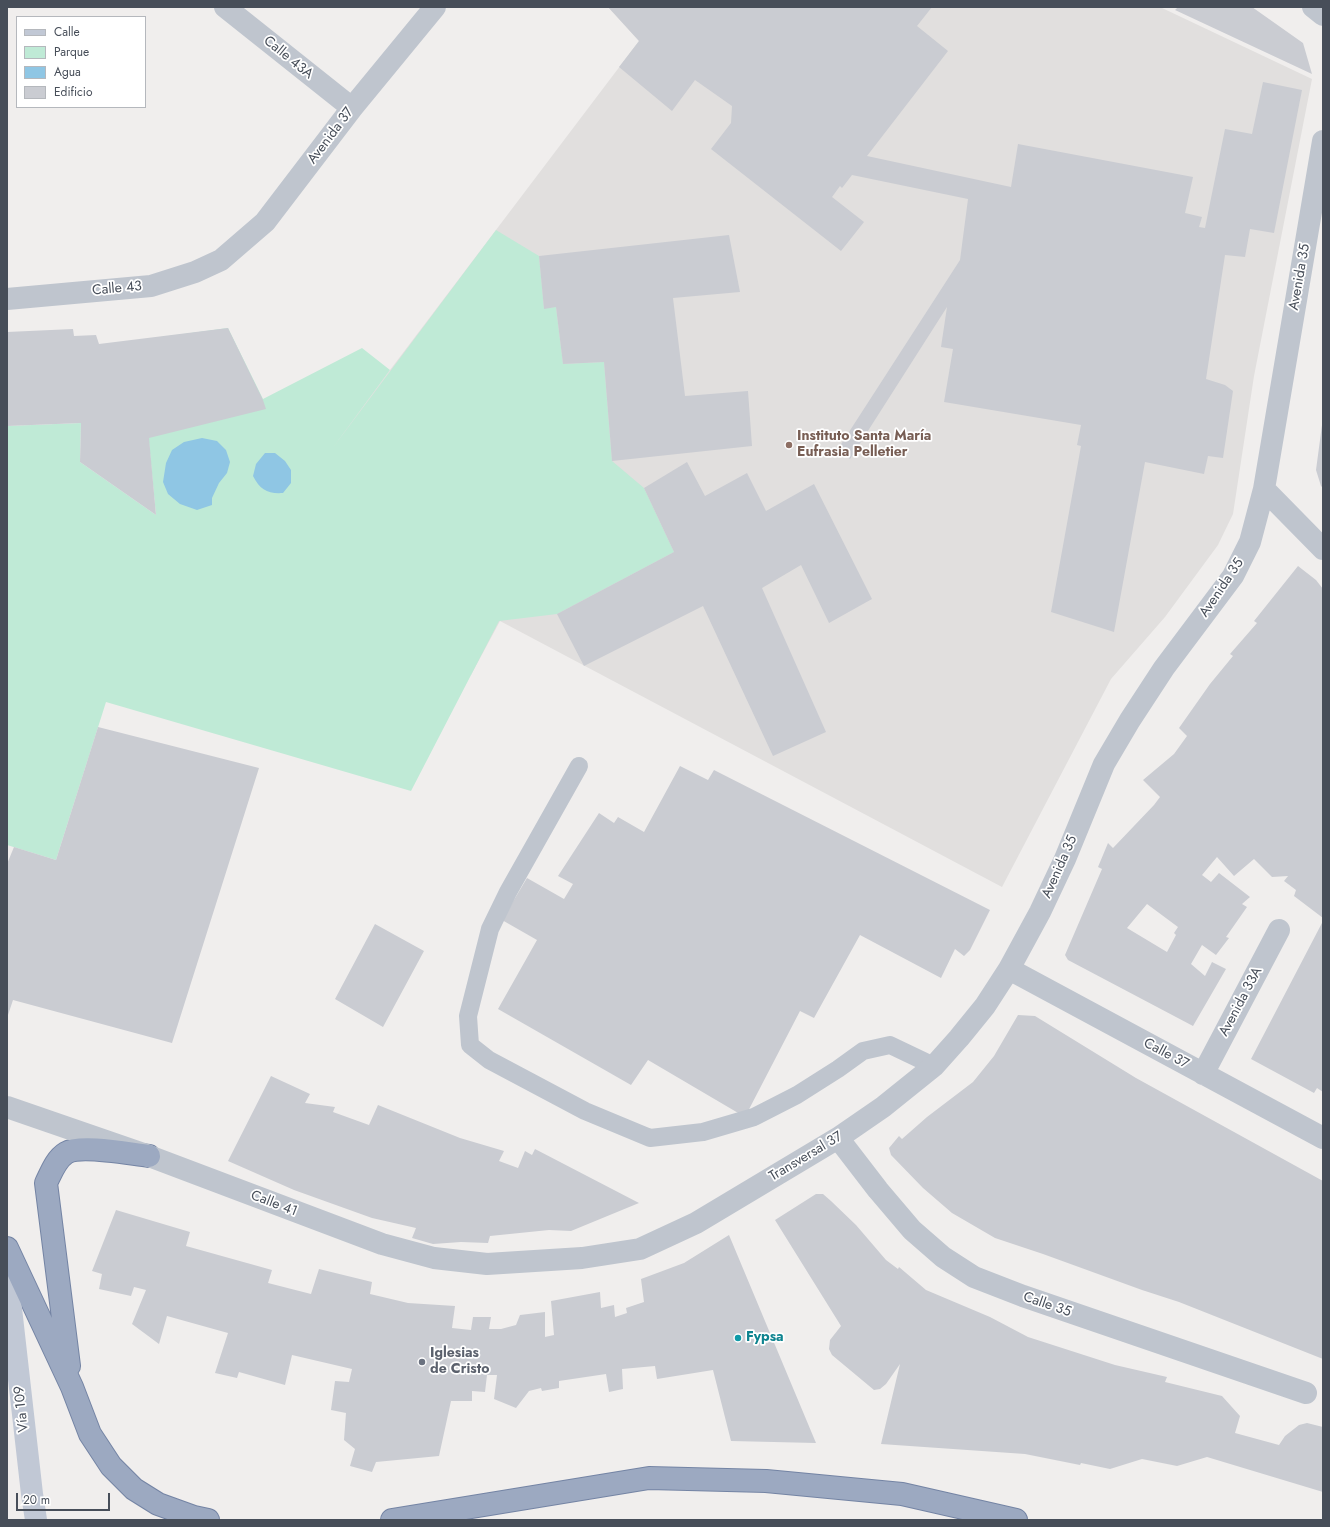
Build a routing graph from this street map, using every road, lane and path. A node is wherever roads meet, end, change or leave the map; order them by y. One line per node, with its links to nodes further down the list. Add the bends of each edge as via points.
1 (225, 7): 5 (street, Calle 43A)
2 (435, 7): 5 (street, Avenida 37)
3 (1313, 7): 4 (street)
4 (1323, 15)
5 (352, 108): 7 (street, Avenida 37, via 265,222)
6 (1323, 141): 9 (street, Avenida 35)
7 (221, 260): 8 (street, Calle 43, via 195,272 151,286)
8 (7, 299)
9 (1264, 489): 10 (street); 13 (street, Avenida 35, via 1250,542 1233,576 1164,668 1104,764 1065,859)
10 (1323, 549)
11 (579, 766): 14 (lane, via 490,929 468,1016 470,1045 489,1060 585,1112 650,1138 703,1132 754,1117 838,1070 864,1051 890,1045)
12 (1279, 930): 15 (street, Avenida 33A)
13 (1010, 969): 14 (street, Transversal 37, via 985,1006); 15 (street, Calle 37)
14 (934, 1066): 17 (street, Transversal 37, via 883,1108)
15 (1203, 1074): 18 (street, Calle 37)
16 (7, 1107): 19 (street, Calle 41)
17 (838, 1138): 21 (street, Transversal 37, via 696,1223 640,1249); 24 (street, Calle 35, via 912,1230 943,1257 974,1277)
18 (1323, 1138)
19 (149, 1156): 21 (street, Calle 41, via 382,1244 434,1258 488,1264); 23 (highway, via 84,1149 66,1153 55,1164 46,1183)
20 (7, 1248): 23 (highway)
21 (549, 1261)
22 (7, 1273): 25 (main road, Vía 109)
23 (72, 1387): 26 (highway, via 90,1434 111,1466 134,1489 158,1504)
24 (1306, 1393)
25 (36, 1520)
26 (208, 1520)
27 (392, 1520): 28 (highway, via 649,1478 766,1481 902,1494)
28 (1016, 1520)

